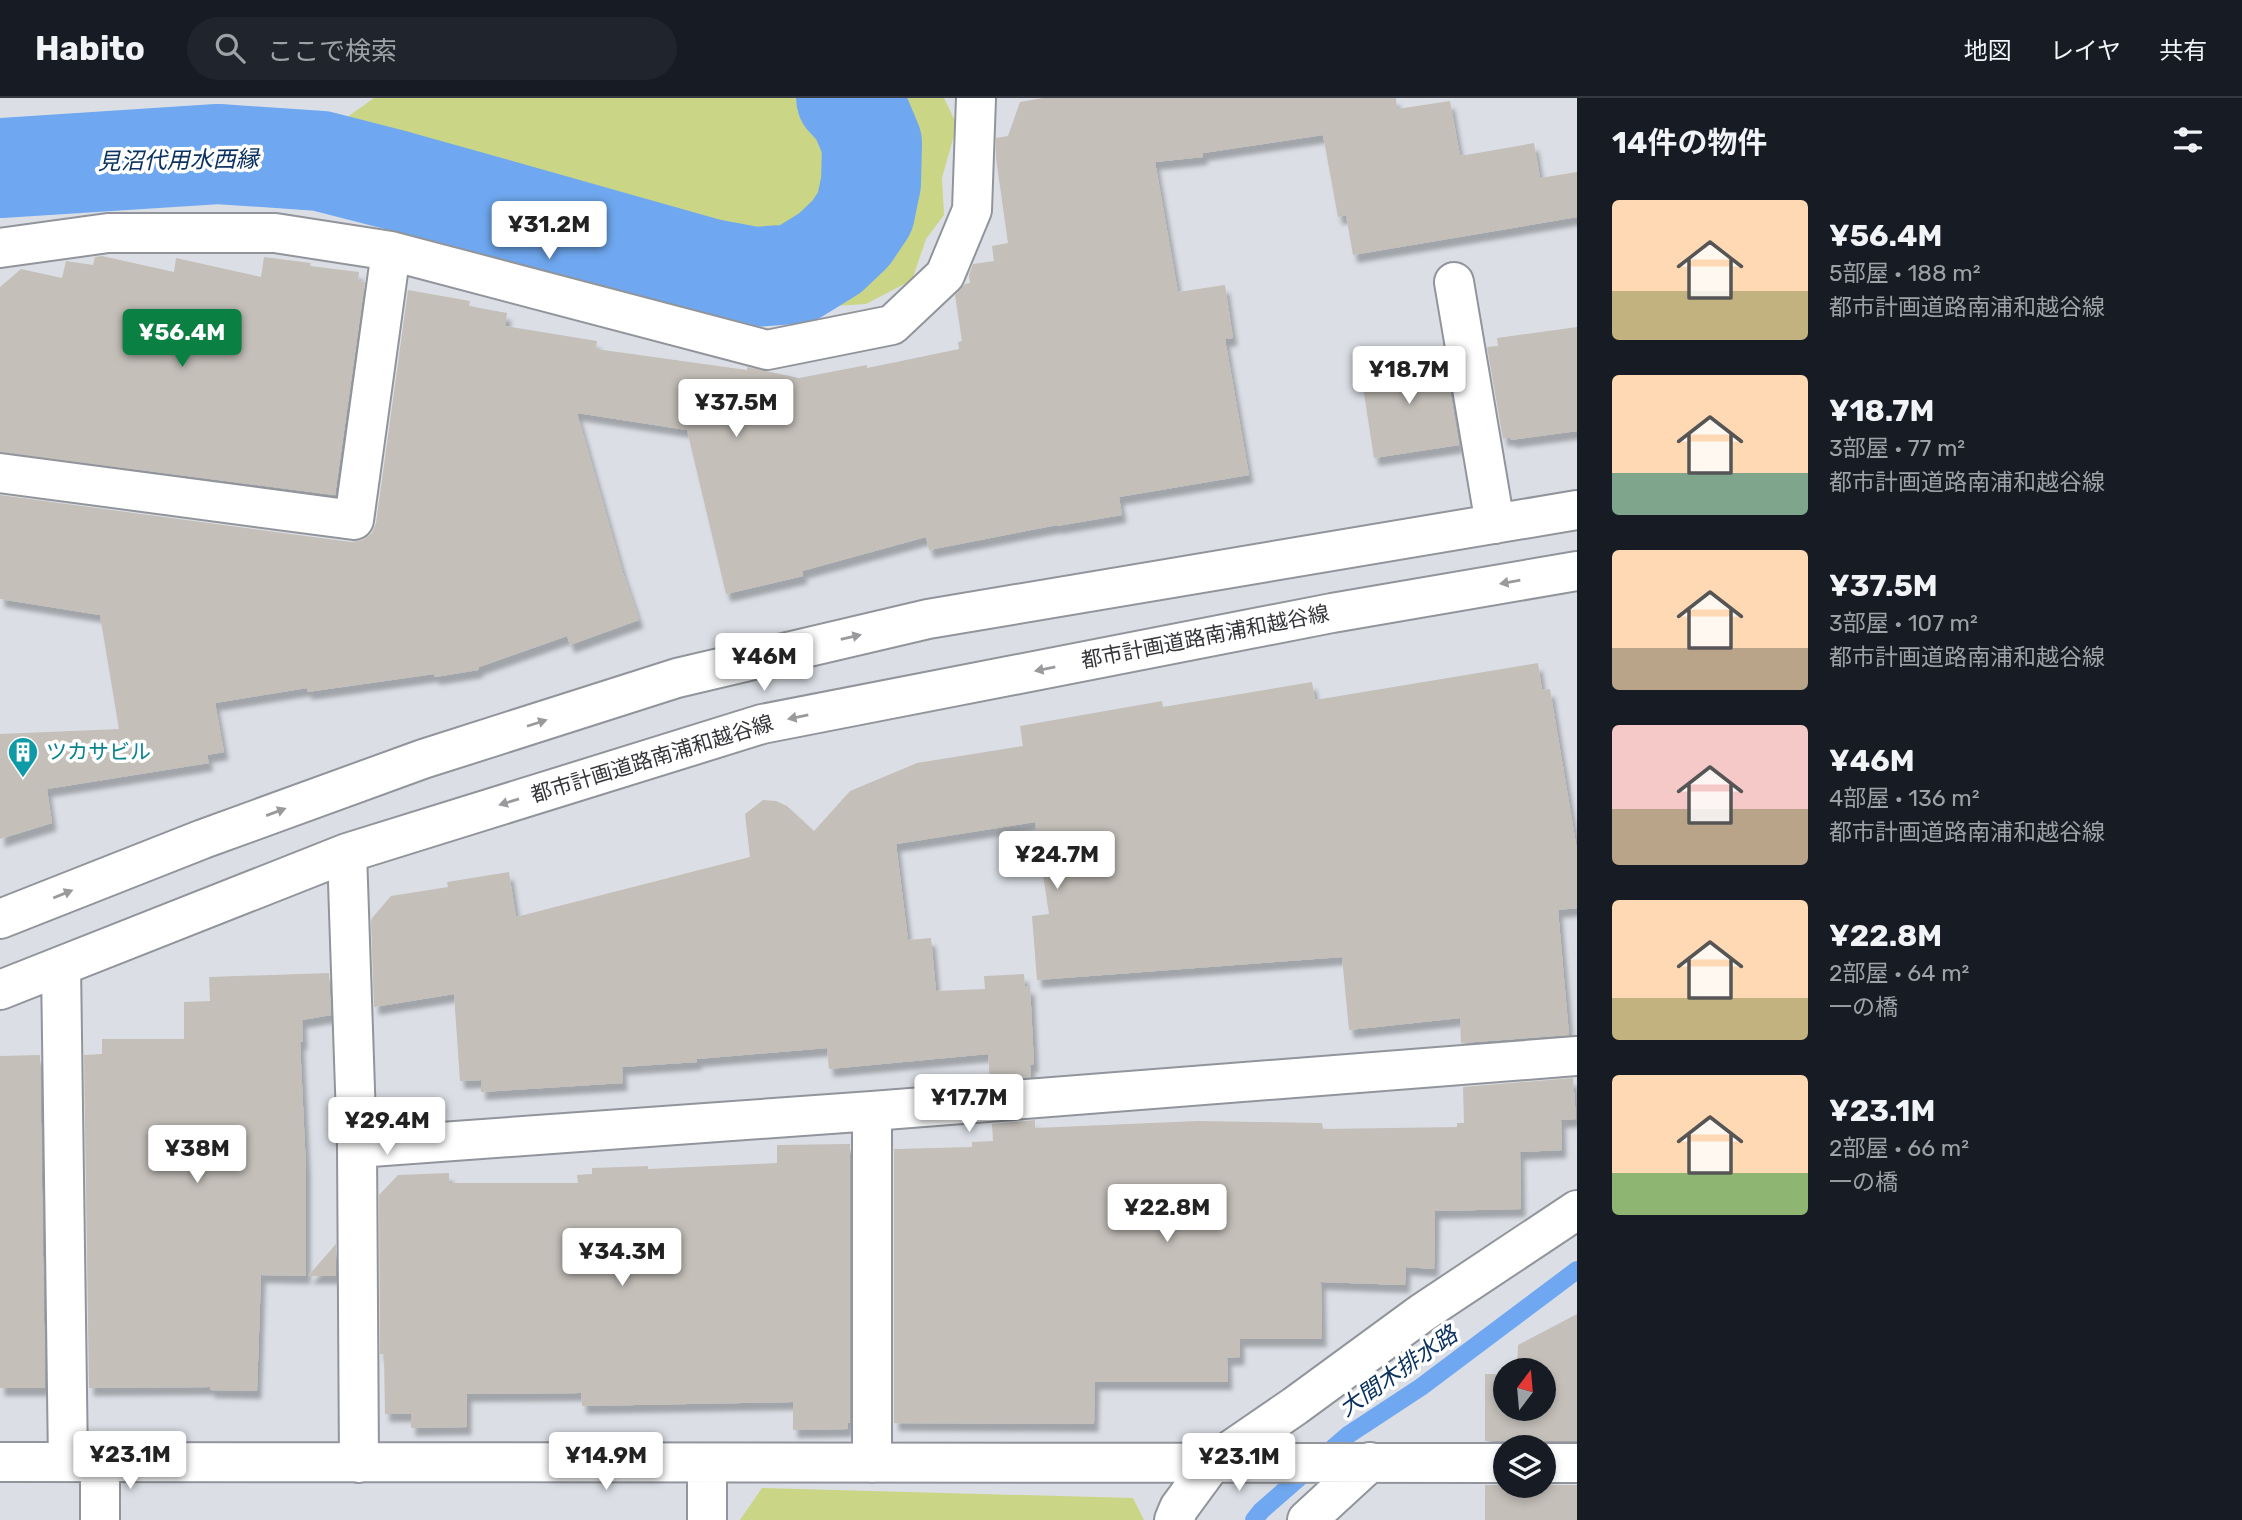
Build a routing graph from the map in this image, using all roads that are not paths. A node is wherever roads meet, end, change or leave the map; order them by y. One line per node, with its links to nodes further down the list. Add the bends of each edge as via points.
1 (976, 98): 3 (street, via 972,210 945,275 892,325 767,350)
2 (0, 248): 3 (street, via 108,233 275,233)
3 (391, 251): 5 (street, via 354,520)
4 (1454, 282): 7 (street)
5 (0, 472)
6 (1577, 510): 7 (street)
7 (1495, 524): 10 (street, one-way to 7, via 410,764 677,678 928,619)
8 (1577, 571): 9 (street, 都市計画道路南浦和越谷線, one-way to 9, via 1332,613 762,724)
9 (347, 853): 11 (street, 都市計画道路南浦和越谷線); 15 (street)
10 (0, 919)
11 (61, 965): 12 (street, 都市計画道路南浦和越谷線); 18 (street)
12 (0, 990)
13 (1577, 1056): 14 (street)
14 (872, 1111): 15 (street); 21 (street)
15 (357, 1148): 19 (street)
16 (1577, 1209): 22 (street)
17 (0, 1462): 18 (street)
18 (84, 1462): 19 (street); 27 (street)
19 (359, 1463): 20 (street)
20 (707, 1463): 21 (street); 28 (street)
21 (872, 1463): 22 (street)
22 (1213, 1463): 23 (street); 29 (street)
23 (1356, 1463): 24 (street); 30 (street)
24 (1493, 1463)
25 (1556, 1463): 26 (street)
26 (1577, 1463)
27 (100, 1520)
28 (707, 1520)
29 (1174, 1520)
30 (1307, 1520)

